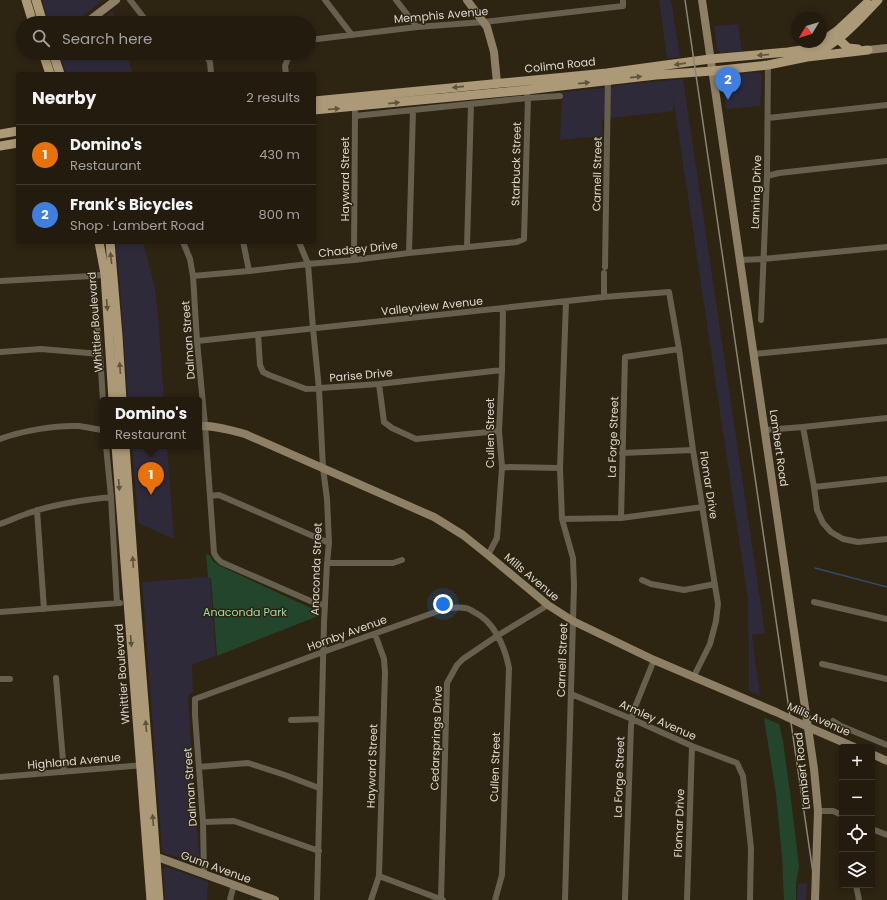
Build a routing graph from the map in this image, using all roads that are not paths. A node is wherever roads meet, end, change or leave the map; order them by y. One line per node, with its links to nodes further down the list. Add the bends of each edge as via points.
1 (26, 0): 12 (main road)
2 (36, 0): 13 (main road)
3 (116, 0): 14 (main road)
4 (130, 0): 15 (street)
5 (325, 0): 18 (street)
6 (396, 0): 17 (street)
7 (467, 0): 16 (main road)
8 (702, 0): 26 (main road, Lambert Road)
9 (870, 0): 19 (main road)
10 (878, 0): 19 (main road, via 861,18)
11 (623, 3): 16 (street, Memphis Avenue)
12 (31, 16)
13 (41, 16)
14 (95, 16)
15 (143, 16)
16 (484, 22): 17 (street, Memphis Avenue); 38 (main road, via 494,52)
17 (417, 27): 18 (street, Memphis Avenue)
18 (352, 35): 20 (street, Memphis Avenue)
19 (835, 37): 21 (main road); 24 (main road, via 848,48); 25 (main road, via 823,50)
20 (316, 39)
21 (827, 40)
22 (813, 48): 25 (main road)
23 (887, 48): 24 (main road)
24 (868, 50): 25 (main road)
25 (807, 53): 26 (main road, Colima Road, one-way to 26, via 788,52); 31 (main road, Colima Road)
26 (710, 59): 32 (main road, Lambert Road); 37 (main road, Colima Road, one-way to 37)
27 (45, 60): 33 (main road)
28 (55, 60): 34 (main road)
29 (209, 60): 35 (street)
30 (287, 60): 36 (street)
31 (768, 65): 32 (main road, Colima Road); 47 (street, Lanning Drive)
32 (712, 71): 37 (main road, Colima Road, one-way to 32); 65 (main road, Lambert Road)
33 (49, 72)
34 (59, 72)
35 (211, 72)
36 (286, 72)
37 (608, 77): 39 (main road, Colima Road); 73 (street, Carnell Street)
38 (497, 87): 39 (main road, Colima Road); 44 (main road, Colima Road, one-way to 44); 44 (main road, Colima Road, one-way to 38, via 440,98)
39 (526, 90): 40 (street); 42 (street); 54 (street, Starbuck Street)
40 (560, 96)
41 (316, 101): 44 (main road, Colima Road)
42 (471, 104): 46 (street); 60 (street)
43 (887, 105): 47 (street)
44 (354, 107): 45 (main road, Colima Road, one-way to 44); 46 (street); 64 (street, Hayward Street)
45 (316, 110)
46 (413, 110): 62 (street)
47 (768, 118): 53 (street, Lanning Drive)
48 (16, 131): 49 (main road)
49 (0, 134)
50 (16, 143): 51 (main road)
51 (0, 146)
52 (887, 161): 53 (street)
53 (767, 176): 63 (street, Lanning Drive)
54 (524, 240): 60 (street, Chadsey Drive)
55 (100, 244): 68 (main road, Whittier Boulevard)
56 (110, 244): 68 (main road, Whittier Boulevard, one-way to 56)
57 (184, 244): 70 (street, Dalman Street)
58 (243, 244): 67 (street)
59 (300, 244): 66 (street, Anaconda Street)
60 (467, 247): 62 (street, Chadsey Drive)
61 (887, 247): 63 (street)
62 (409, 253): 64 (street, Chadsey Drive)
63 (763, 259): 65 (street); 76 (street, Lanning Drive)
64 (354, 260): 66 (street, Chadsey Drive)
65 (740, 260): 84 (main road, Lambert Road)
66 (308, 264): 67 (street, Chadsey Drive); 77 (street, Anaconda Street)
67 (249, 271): 70 (street, Chadsey Drive)
68 (109, 274): 69 (street); 89 (main road, Whittier Boulevard, one-way to 89); 90 (main road, Whittier Boulevard, one-way to 68)
69 (92, 276): 71 (street); 83 (street, Whittier Boulevard)
70 (193, 276): 79 (street, Dalman Street)
71 (0, 281)
72 (670, 292): 73 (street, Valleyview Avenue); 81 (street, Flomar Drive)
73 (604, 297): 74 (street, Valleyview Avenue)
74 (566, 302): 75 (street, Valleyview Avenue); 106 (street, Carnell Street)
75 (503, 309): 77 (street, Valleyview Avenue); 85 (street, Cullen Street)
76 (761, 320)
77 (313, 328): 78 (street, Valleyview Avenue); 87 (street, Anaconda Street)
78 (258, 334): 79 (street, Valleyview Avenue); 87 (street, Parise Drive, via 260,365 263,372 306,390)
79 (197, 341): 91 (street, Dalman Street)
80 (887, 341): 84 (street)
81 (679, 349): 102 (street, Flomar Drive); 103 (street, La Forge Street, via 625,357)
82 (0, 352): 83 (street, via 41,349)
83 (100, 354): 88 (street, Whittier Boulevard)
84 (754, 354): 96 (main road, Lambert Road)
85 (502, 370): 86 (street, Parise Drive); 97 (street, Cullen Street)
86 (379, 384): 87 (street, Parise Drive); 97 (street, via 384,422 416,439)
87 (319, 389): 105 (street, Anaconda Street)
88 (103, 397)
89 (113, 397)
90 (122, 397)
91 (200, 397)
92 (887, 418): 94 (street)
93 (202, 426): 105 (main road, Mills Avenue, via 245,434); 109 (street, Dalman Street)
94 (803, 427): 96 (street); 108 (street)
95 (100, 430): 98 (street, via 66,426 20,433)
96 (765, 430): 148 (main road, Lambert Road)
97 (500, 431): 104 (street, Cullen Street)
98 (0, 439)
99 (106, 449): 110 (street)
100 (116, 449): 123 (main road, Whittier Boulevard, one-way to 123)
101 (125, 449): 123 (main road, Whittier Boulevard, one-way to 101)
102 (693, 450): 103 (street); 111 (street, Flomar Drive)
103 (622, 453): 113 (street, La Forge Street)
104 (502, 467): 106 (street); 118 (street, Cullen Street, via 497,538)
105 (323, 468): 117 (street, Anaconda Street); 118 (main road, Mills Avenue, via 434,518 463,535)
106 (560, 468): 114 (street, Carnell Street)
107 (887, 479): 108 (street)
108 (814, 487): 116 (street, via 817,510 831,532 843,539 858,542)
109 (210, 496): 117 (street, via 219,496); 126 (street, Dalman Street, via 214,552 217,558 315,603)
110 (111, 497): 112 (street, via 65,503); 125 (street)
111 (703, 507): 113 (street); 122 (street, Flomar Drive)
112 (38, 510): 115 (street); 128 (street)
113 (620, 518): 114 (street)
114 (562, 519): 131 (street, Carnell Street, via 573,558)
115 (0, 524)
116 (887, 539)
117 (329, 543): 120 (street, Anaconda Street)
118 (488, 555): 127 (main road, Mills Avenue)
119 (402, 560): 120 (street, via 393,563)
120 (327, 563): 126 (street, Anaconda Street)
121 (642, 580): 122 (street, via 650,584 684,590)
122 (714, 584): 137 (street, Flomar Drive, via 718,604 716,621 710,644)
123 (132, 602): 125 (street); 154 (main road, Whittier Boulevard)
124 (814, 602): 130 (street)
125 (118, 603): 128 (street)
126 (325, 605): 134 (street, Anaconda Street)
127 (548, 605): 131 (main road, Mills Avenue); 133 (street, Cedarsprings Drive)
128 (44, 610): 129 (street)
129 (0, 612)
130 (887, 619)
131 (572, 622): 135 (main road, Mills Avenue); 142 (street, Carnell Street)
132 (375, 634): 133 (street, Hornby Avenue, via 447,608 466,608 481,615); 134 (street, Hornby Avenue); 167 (street, Hayward Street, via 384,659 385,673)
133 (497, 636): 176 (street, Cedarsprings Drive, via 463,658 447,683); 177 (street, Cullen Street, via 506,655 509,683 502,875)
134 (323, 652): 143 (street, Hornby Avenue); 144 (street, Anaconda Street)
135 (654, 660): 137 (main road, Mills Avenue); 145 (street, La Forge Street)
136 (822, 664): 141 (street)
137 (694, 676): 148 (main road, Mills Avenue)
138 (56, 678): 156 (street)
139 (0, 679): 140 (street)
140 (10, 679)
141 (887, 679)
142 (571, 694): 145 (street, Armley Avenue); 178 (street, Carnell Street)
143 (195, 699): 155 (street, Dalman Street)
144 (321, 719): 146 (street); 158 (street, Anaconda Street)
145 (632, 719): 151 (street, Armley Avenue); 179 (street, La Forge Street)
146 (291, 720)
147 (833, 721): 150 (street)
148 (808, 727): 149 (main road, Mills Avenue); 159 (main road, Lambert Road)
149 (847, 744)
150 (887, 745)
151 (692, 746): 180 (street, Flomar Drive); 181 (street, Armley Avenue, via 737,764 743,776 751,848)
152 (875, 755): 153 (main road)
153 (887, 761)
154 (145, 765): 156 (street, Highland Avenue); 165 (main road, Whittier Boulevard)
155 (199, 767): 158 (street, via 248,763); 161 (street, Dalman Street)
156 (64, 772): 157 (street, Highland Avenue)
157 (0, 776)
158 (319, 788): 164 (street, Anaconda Street)
159 (818, 811): 160 (street); 182 (main road, Lambert Road)
160 (839, 814)
161 (203, 822): 164 (street, via 234,821); 166 (street, Dalman Street)
162 (875, 830): 163 (street)
163 (887, 836)
164 (319, 851): 174 (street, Anaconda Street)
165 (152, 858): 166 (main road, Gunn Avenue, via 160,858); 170 (main road, Whittier Boulevard); 171 (main road, Whittier Boulevard)
166 (204, 874): 168 (main road, Gunn Avenue)
167 (379, 876): 175 (street, Hayward Street); 176 (street)
168 (234, 884): 172 (street); 173 (main road, Gunn Avenue)
169 (857, 888): 183 (street)
170 (151, 900)
171 (159, 900)
172 (230, 900)
173 (275, 900)
174 (317, 900)
175 (371, 900)
176 (442, 900)
177 (495, 900)
178 (565, 900)
179 (626, 900)
180 (687, 900)
181 (750, 900)
182 (816, 900)
183 (859, 900)

